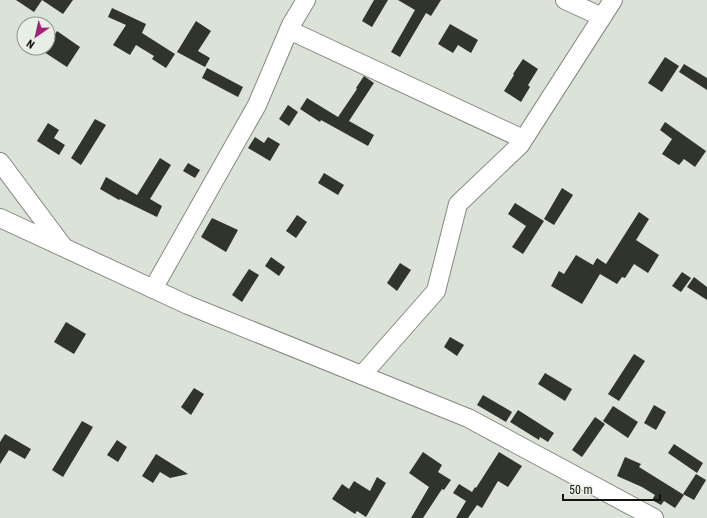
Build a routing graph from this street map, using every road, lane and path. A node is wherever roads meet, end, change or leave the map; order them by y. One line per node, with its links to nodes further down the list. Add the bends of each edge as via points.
1 (306, 0): 5 (street)
2 (565, 0): 4 (street)
3 (613, 0): 4 (street)
4 (602, 17): 6 (street)
5 (289, 30): 6 (street); 10 (street, via 257,105)
6 (523, 140): 11 (street, via 520,146 458,204 436,291)
7 (0, 162): 9 (street)
8 (0, 218): 9 (street)
9 (64, 248): 10 (street)
10 (153, 289): 11 (street)
11 (362, 375): 12 (street, via 468,418)
12 (654, 518)

